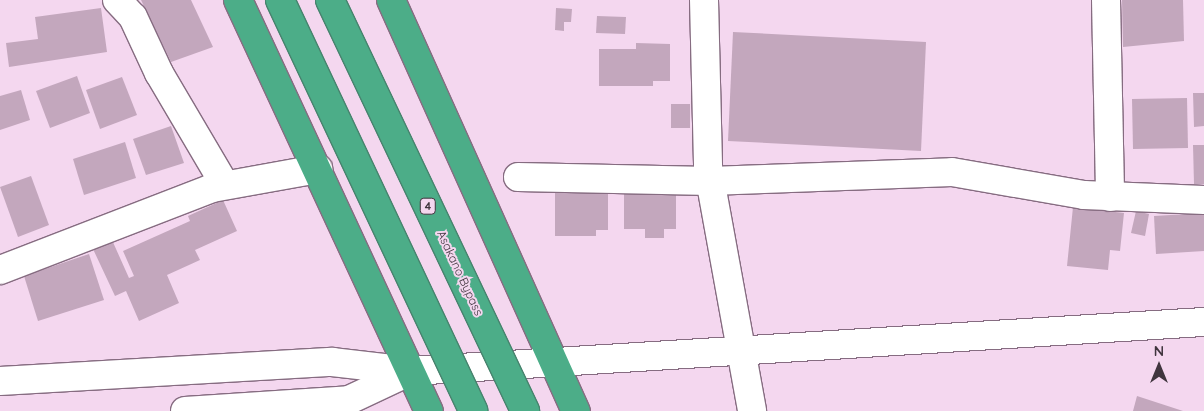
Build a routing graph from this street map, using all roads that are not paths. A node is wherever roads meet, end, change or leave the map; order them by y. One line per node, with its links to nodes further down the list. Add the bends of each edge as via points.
1 (118, 0): 11 (street, via 133,17 160,73)
2 (238, 0): 8 (highway)
3 (280, 0): 22 (highway, bridge)
4 (330, 0): 23 (highway, Asakano Bypass / 4, bridge)
5 (391, 0): 17 (highway)
6 (704, 0): 10 (street)
7 (1106, 0): 12 (street)
8 (318, 170): 11 (street); 18 (highway)
9 (518, 177): 10 (street)
10 (710, 181): 12 (street, via 952,172); 16 (street)
11 (225, 185): 14 (street)
12 (1110, 197): 13 (street)
13 (1204, 200)
14 (0, 270)
15 (1204, 322): 16 (street)
16 (740, 353): 17 (street); 25 (street)
17 (554, 362): 18 (street); 24 (highway)
18 (411, 371): 19 (street, via 332,362); 20 (street, via 350,400); 21 (highway)
19 (0, 381)
20 (185, 411)
21 (429, 411)
22 (473, 411)
23 (525, 411)
24 (576, 411)
25 (752, 411)

